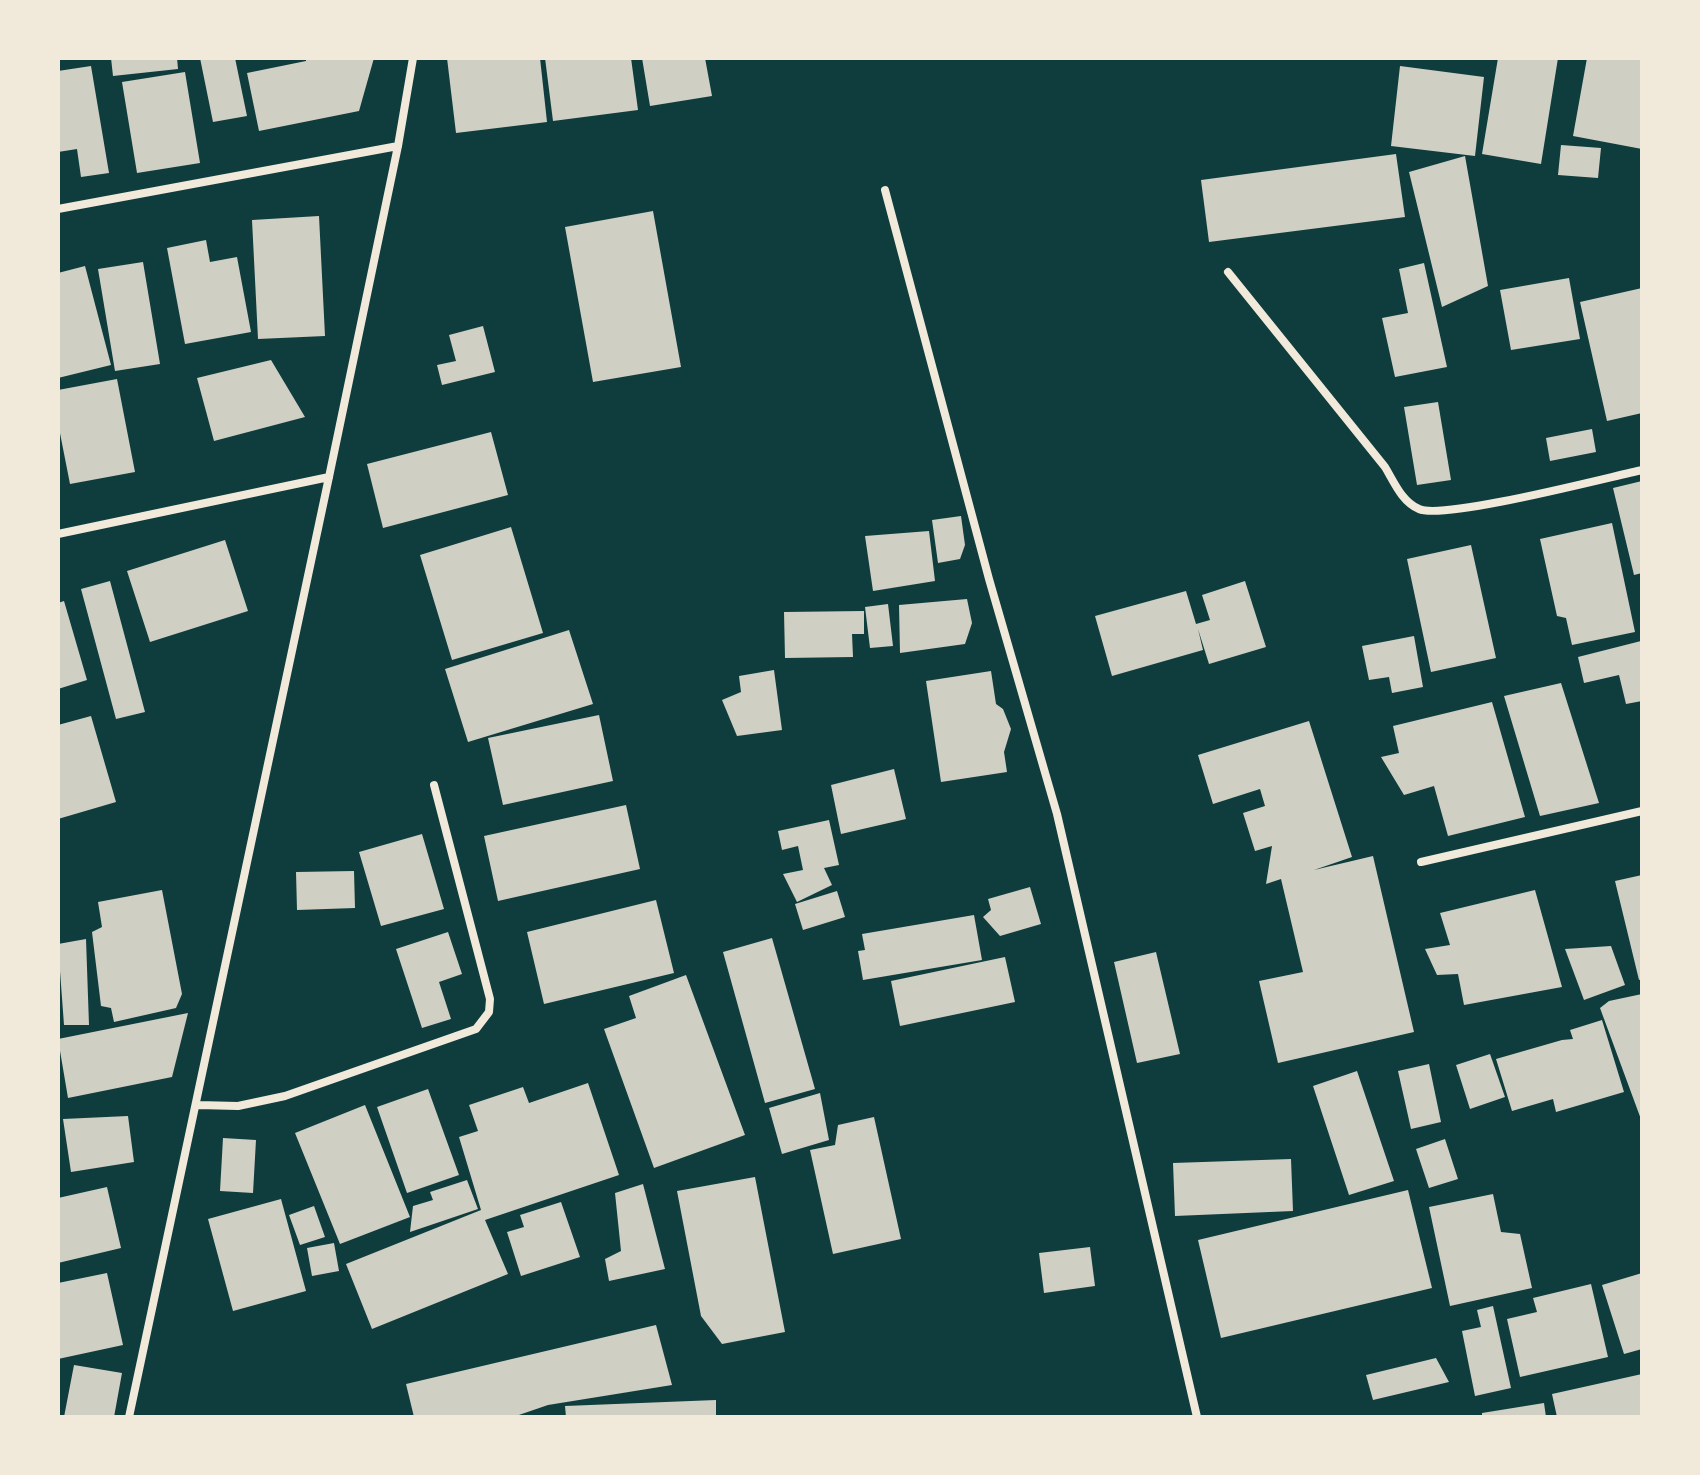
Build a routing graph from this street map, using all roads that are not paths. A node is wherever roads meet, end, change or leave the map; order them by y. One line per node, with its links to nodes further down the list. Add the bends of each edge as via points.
1 (413, 58): 2 (street)
2 (398, 146): 4 (street); 7 (street)
3 (885, 190): 14 (street, via 1057,814)
4 (58, 209)
5 (1228, 272): 6 (street, via 1385,467 1405,500 1421,511 1461,510)
6 (1642, 470)
7 (329, 477): 8 (street); 12 (street)
8 (58, 534)
9 (434, 785): 12 (street, via 490,999 489,1012 476,1029 285,1096 238,1106)
10 (1642, 811): 11 (street)
11 (1421, 862)
12 (198, 1105): 13 (street)
13 (129, 1417)
14 (1197, 1417)

